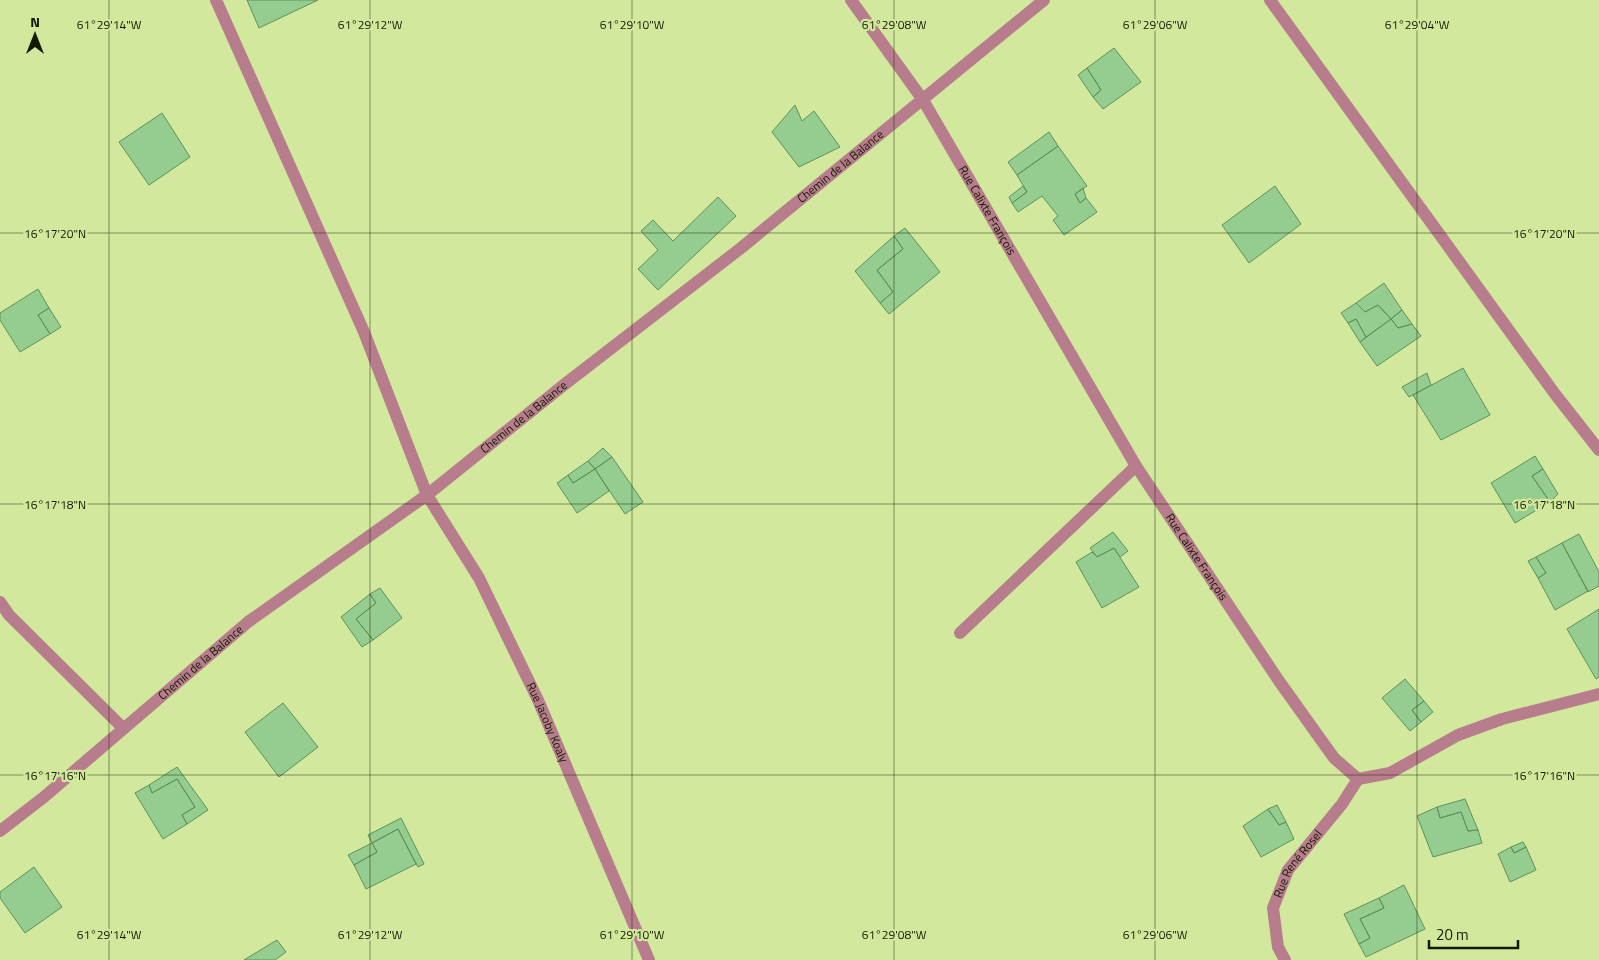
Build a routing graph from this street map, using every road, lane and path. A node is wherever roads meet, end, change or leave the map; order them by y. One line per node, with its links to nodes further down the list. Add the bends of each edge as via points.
1 (216, 0): 8 (street, Rue Jacoby Koaly, via 364,332)
2 (851, 0): 5 (street, Rue Calixte François)
3 (1044, 0): 5 (street, Chemin de la Balance)
4 (1270, 0): 6 (street)
5 (923, 100): 7 (street, Rue Calixte François); 8 (street, Chemin de la Balance)
6 (1599, 450)
7 (1136, 466): 10 (street); 13 (street, Rue Calixte François, via 1279,681 1334,758)
8 (427, 495): 12 (street, Chemin de la Balance, via 248,622); 15 (street, Rue Jacoby Koaly, via 479,578 538,700)
9 (0, 602): 12 (street, via 9,615)
10 (960, 633)
11 (1599, 694): 13 (street, via 1502,719 1458,735 1390,773)
12 (123, 728): 14 (street, Chemin de la Balance)
13 (1358, 779): 16 (street, Rue René Rosel, via 1342,804 1288,870 1273,908 1278,947)
14 (0, 831)
15 (649, 960)
16 (1285, 960)

